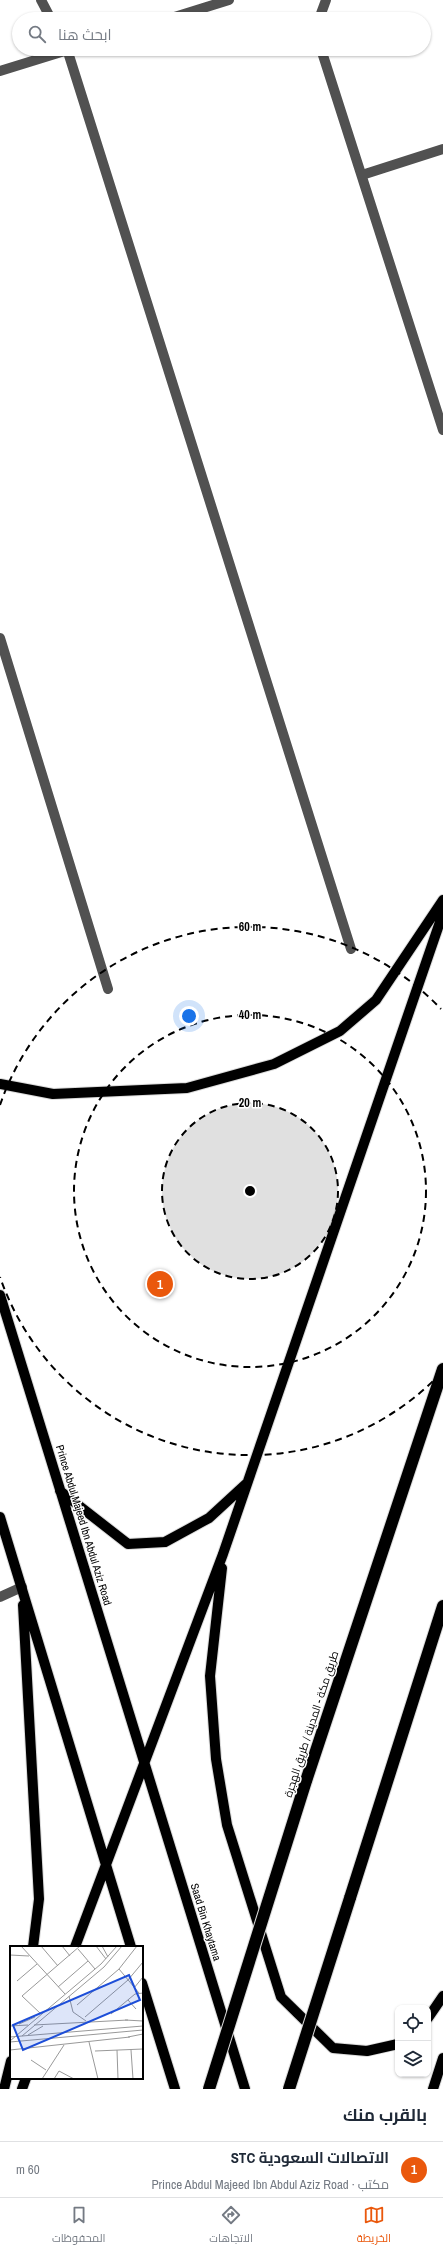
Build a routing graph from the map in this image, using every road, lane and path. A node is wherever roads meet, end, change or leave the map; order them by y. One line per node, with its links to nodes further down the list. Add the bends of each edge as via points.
1 (41, 0): 5 (street)
2 (229, 0): 4 (street)
3 (326, 0): 7 (street)
4 (216, 2): 6 (street)
5 (47, 12)
6 (188, 12)
7 (322, 12)
8 (47, 56): 11 (street)
9 (71, 56): 18 (street)
10 (323, 56): 13 (street)
11 (0, 71)
12 (443, 150): 13 (street)
13 (362, 175): 14 (street)
14 (443, 430)
15 (0, 638): 19 (street)
16 (443, 900): 20 (main road, via 376,1000 340,1032 274,1064 187,1088 53,1094)
17 (443, 913): 23 (main road)
18 (351, 949)
19 (108, 989)
20 (0, 1084)
21 (0, 1295): 24 (main road, Prince Abdul Majeed Ibn Abdul Aziz Road)
22 (443, 1369): 45 (highway, طريق مكة - المدينة / طريق الهجرة, bridge, via 306,1781)
23 (247, 1483): 24 (main road, via 209,1518 165,1542 128,1544); 26 (main road)
24 (60, 1491): 30 (main road, Prince Abdul Majeed Ibn Abdul Aziz Road)
25 (0, 1517): 27 (main road)
26 (223, 1554): 30 (main road); 38 (main road, via 210,1676 216,1759 227,1825 281,1997 333,2048 367,2051)
27 (22, 1587): 28 (street); 31 (main road); 32 (main road, via 39,1899)
28 (0, 1597)
29 (443, 1606): 47 (highway, bridge)
30 (144, 1763): 31 (main road); 46 (main road, Saad Bin Khaytama)
31 (106, 1866): 33 (main road); 34 (main road)
32 (33, 1946)
33 (75, 1946)
34 (131, 1946)
35 (143, 1987): 44 (main road)
36 (443, 1996): 37 (main road)
37 (431, 2014)
38 (395, 2045)
39 (443, 2058): 48 (main road)
40 (10, 2065): 42 (main road)
41 (26, 2079): 43 (main road)
42 (4, 2089)
43 (22, 2089)
44 (175, 2089)
45 (209, 2089)
46 (245, 2089)
47 (289, 2089)
48 (433, 2089)

